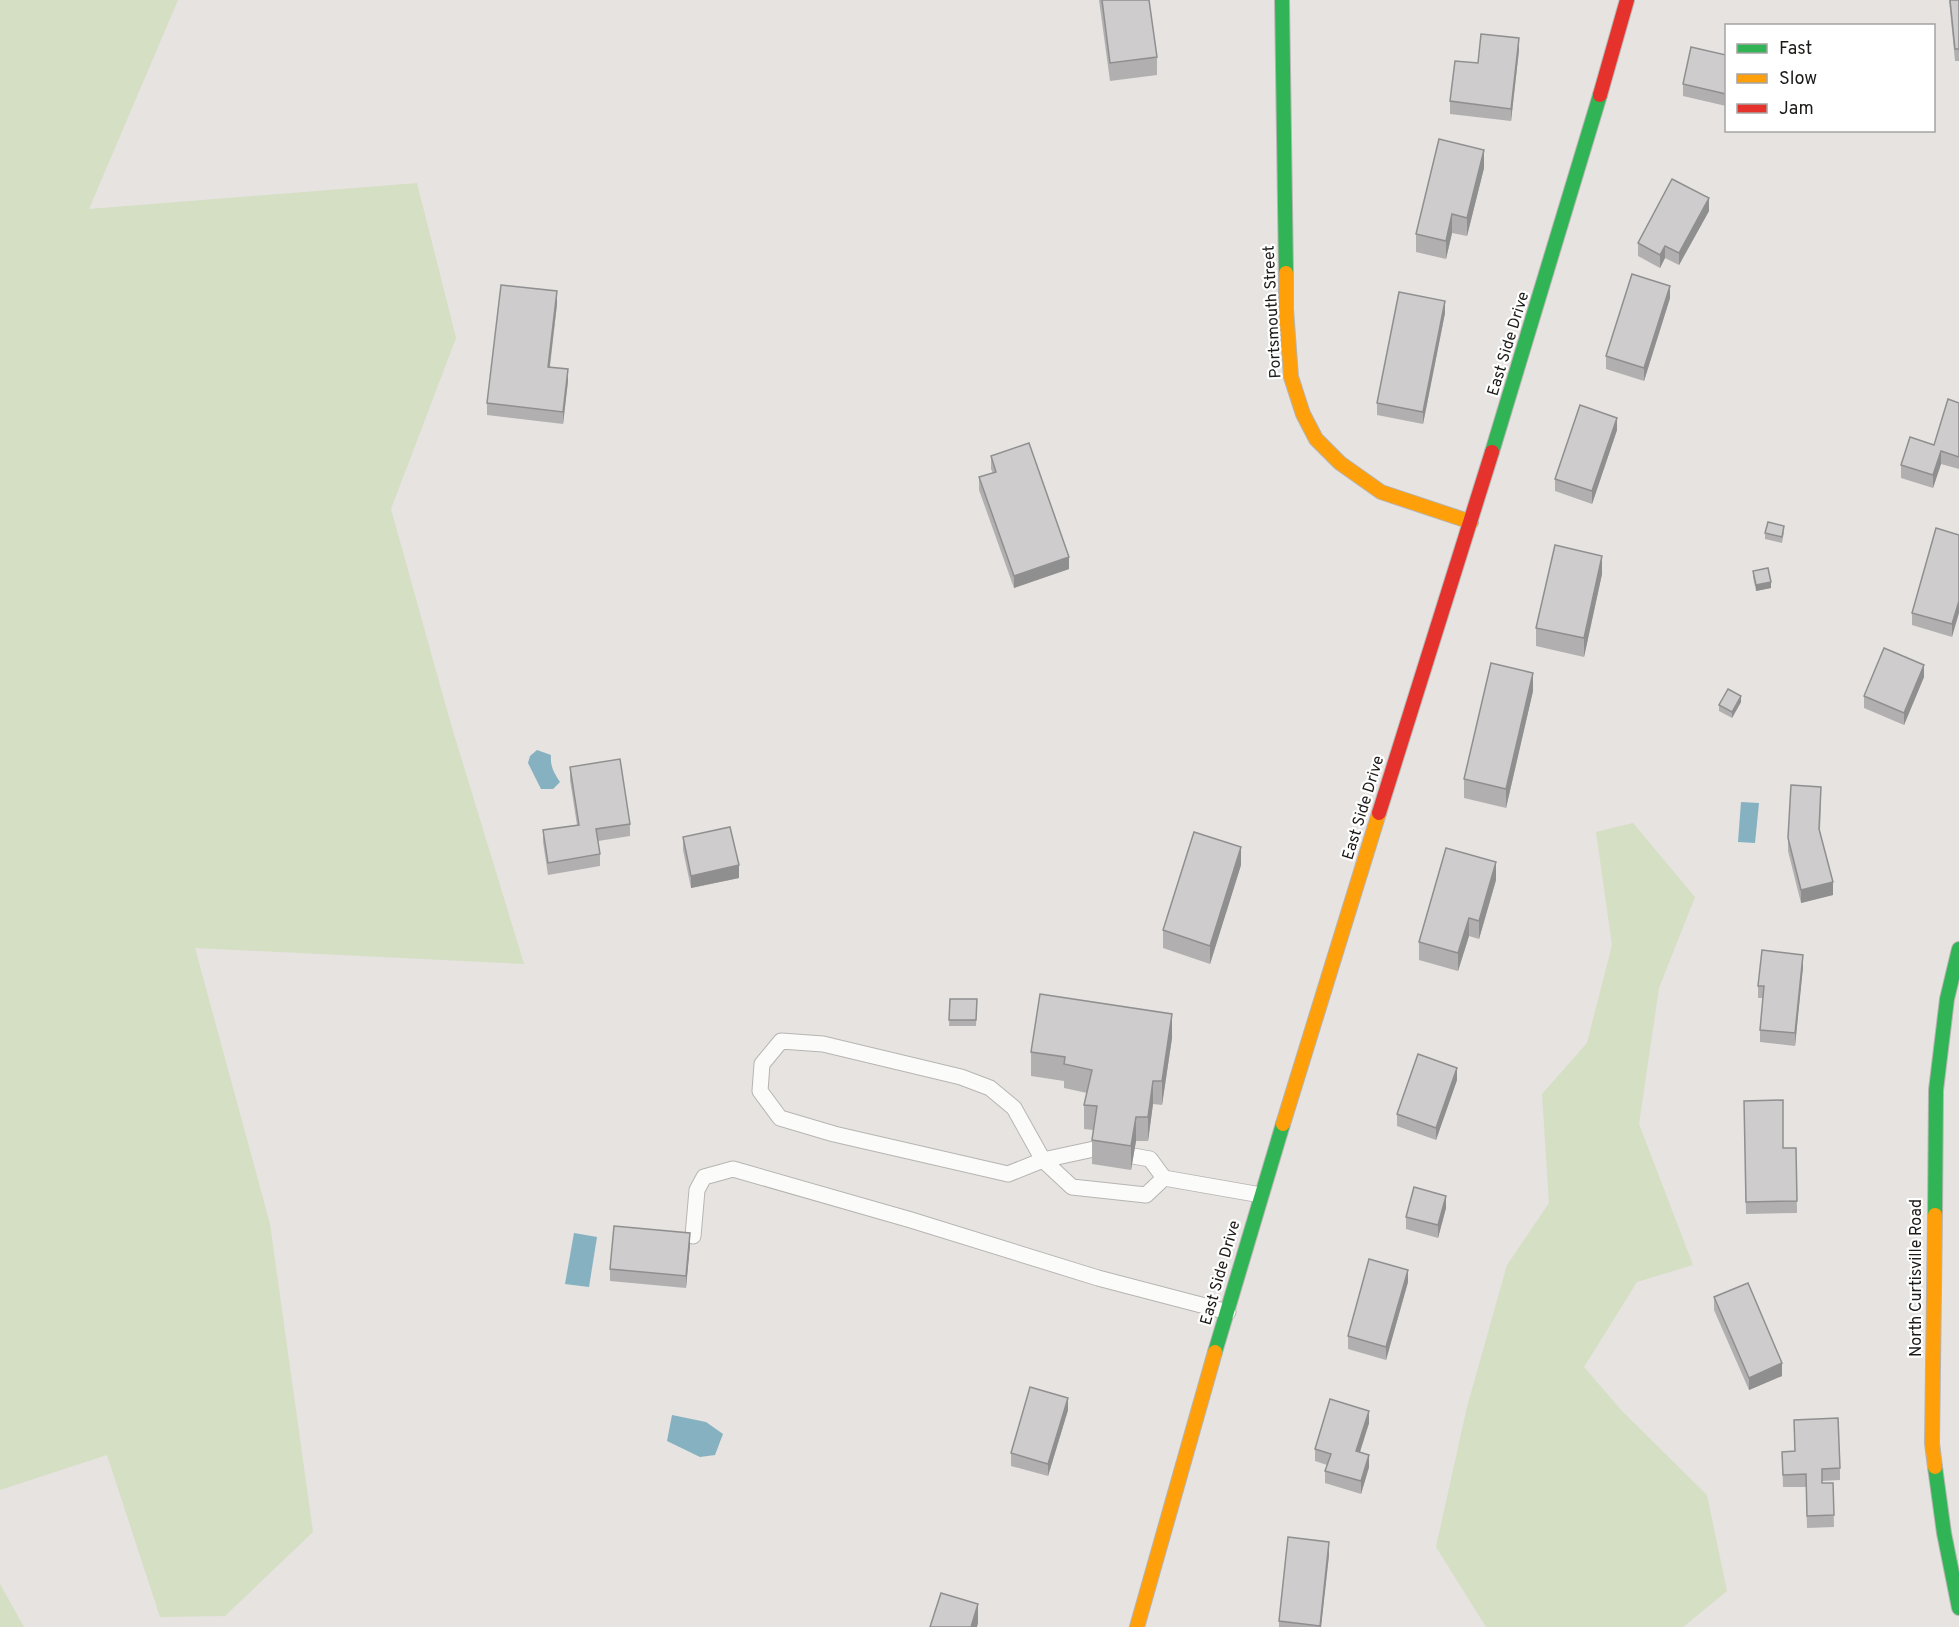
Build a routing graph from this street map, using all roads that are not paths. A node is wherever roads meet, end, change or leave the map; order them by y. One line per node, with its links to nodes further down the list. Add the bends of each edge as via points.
1 (1282, 0): 3 (main road, Portsmouth Street, via 1286,309 1291,378 1303,414 1316,439 1340,463 1382,492)
2 (1627, 0): 3 (main road, East Side Drive)
3 (1471, 522): 9 (main road, East Side Drive)
4 (1959, 949): 12 (main road, North Curtisville Road, via 1947,999 1936,1090 1932,1431 1944,1533)
5 (1094, 1149): 7 (lane)
6 (1133, 1155): 8 (lane, via 1149,1159)
7 (1043, 1160): 7 (lane, via 1014,1108 990,1088 961,1077 824,1044 781,1041 762,1064 760,1091 780,1118 1008,1174); 8 (lane, via 1072,1186 1146,1195)
8 (1164, 1178): 9 (lane)
9 (1261, 1195): 11 (main road, East Side Drive)
10 (693, 1236): 11 (lane, via 697,1190 704,1177 733,1169 1098,1278)
11 (1228, 1312): 13 (main road, East Side Drive)
12 (1959, 1608)
13 (1137, 1627)

